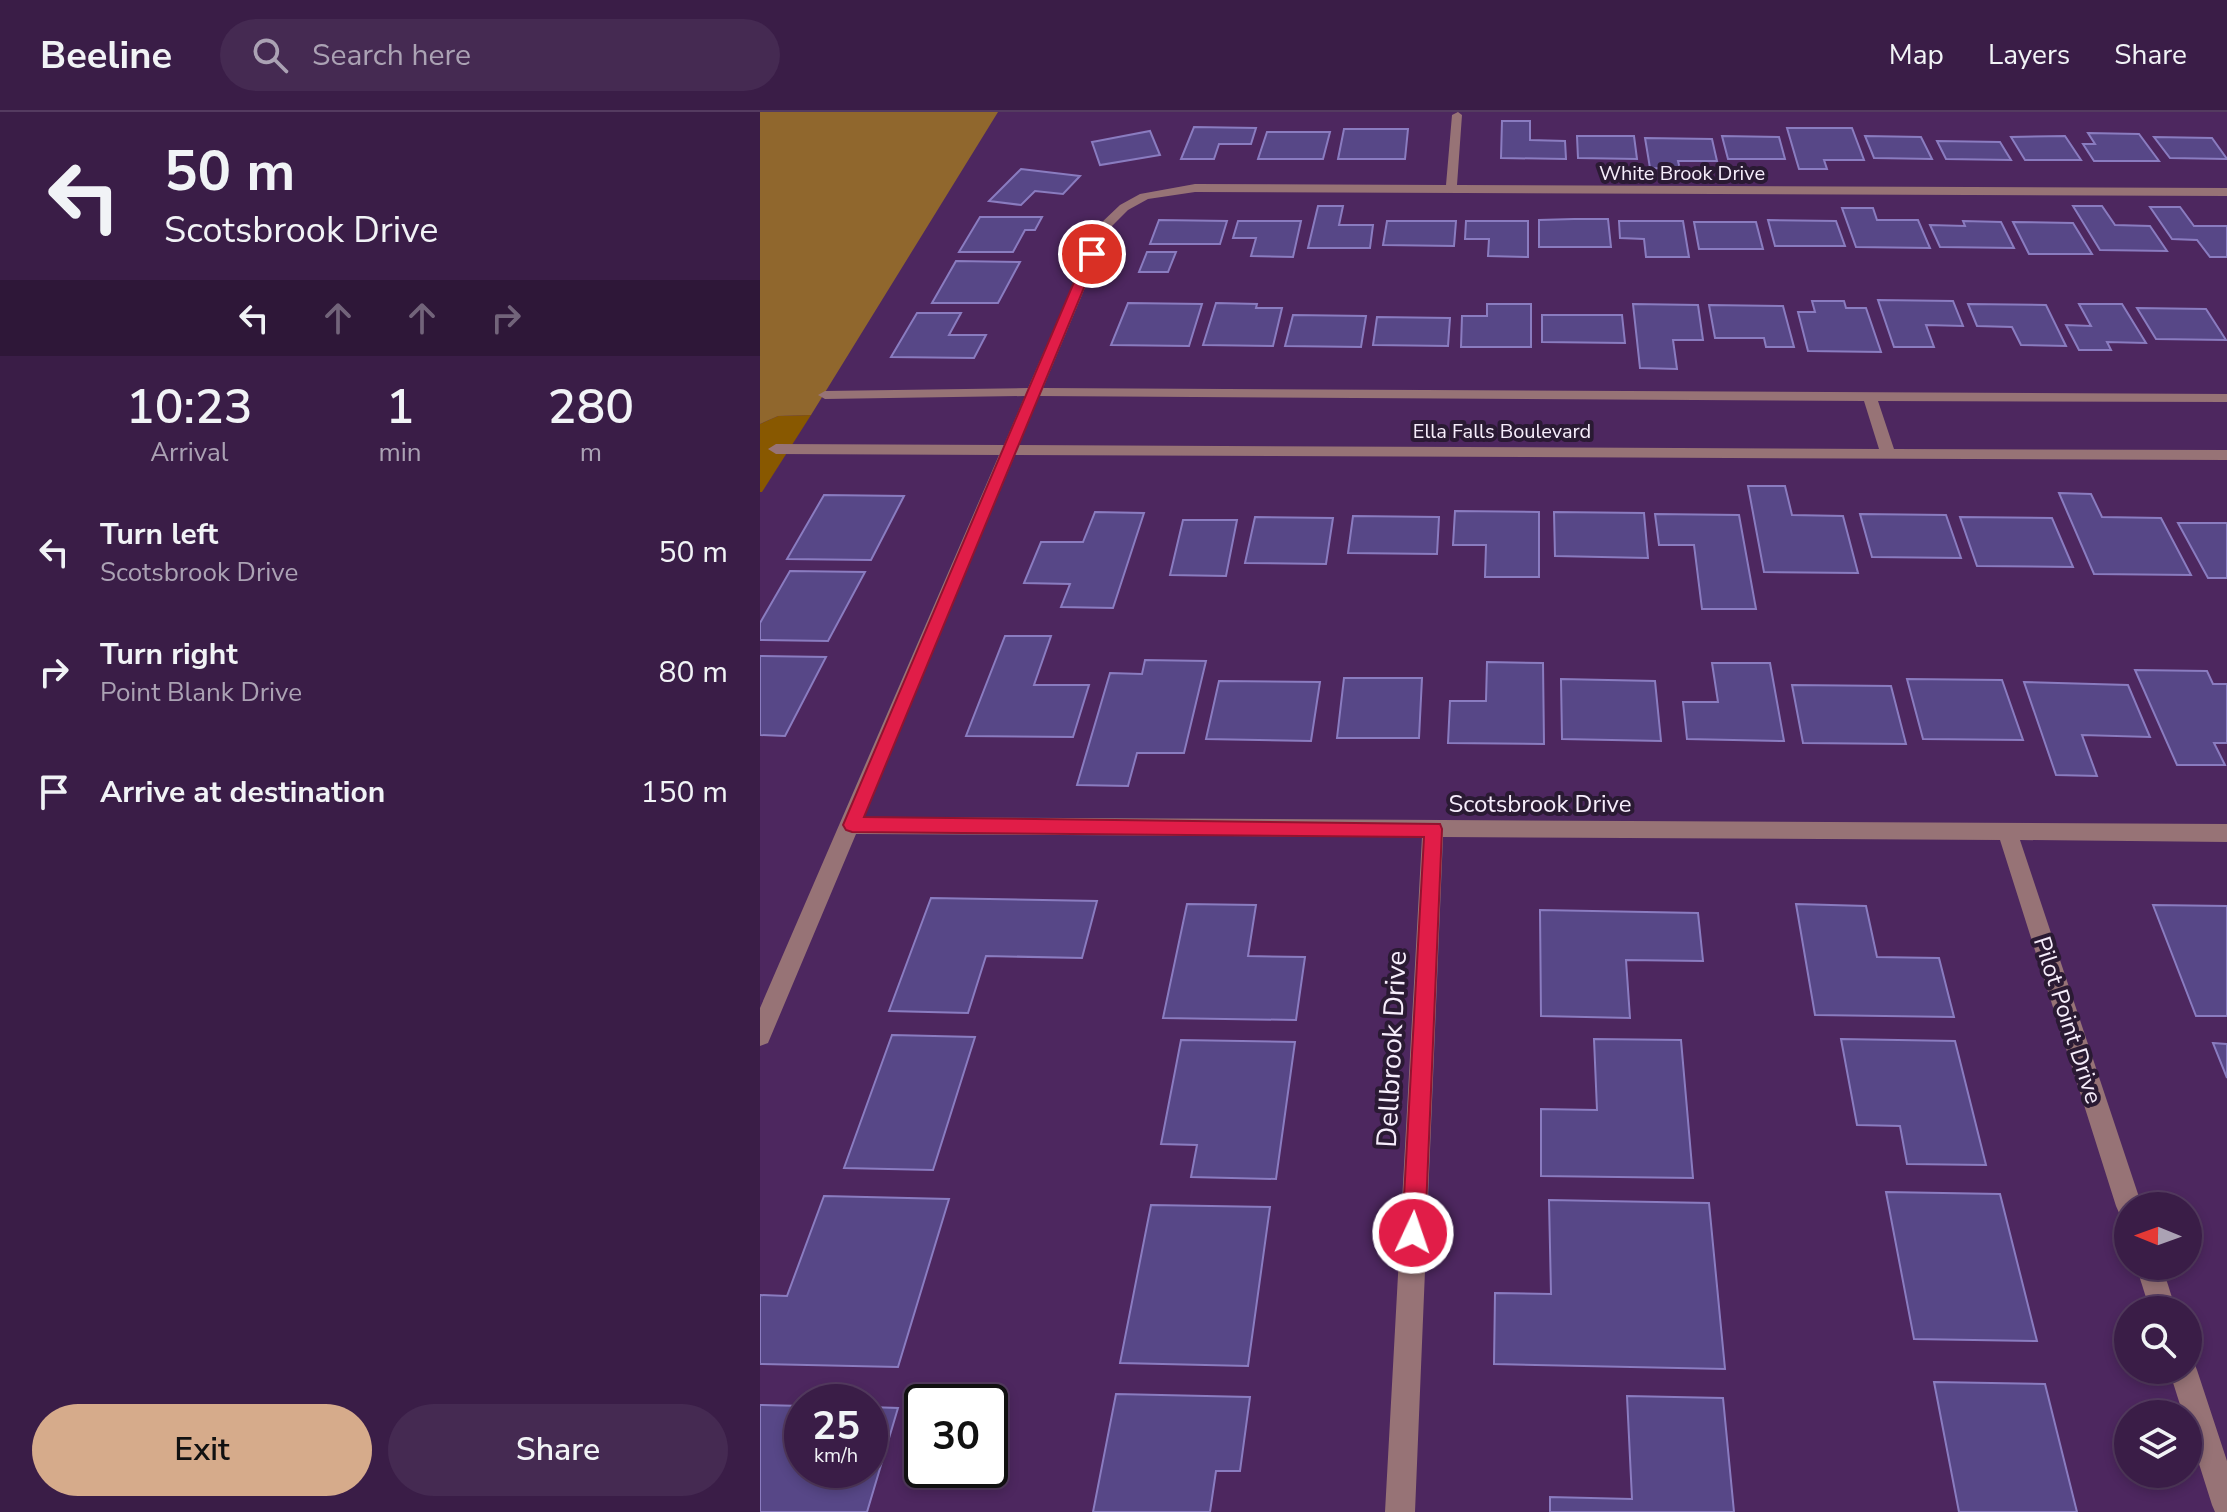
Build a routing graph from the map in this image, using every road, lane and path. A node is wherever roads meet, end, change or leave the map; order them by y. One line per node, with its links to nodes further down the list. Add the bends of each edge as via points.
1 (1457, 115): 2 (street)
2 (1451, 190): 3 (street, White Brook Drive); 4 (street, White Brook Drive, via 1195,188 1137,197 1104,227)
3 (2227, 192)
4 (1033, 392): 5 (street, Ella Falls Boulevard); 6 (street, Ella Falls Boulevard); 8 (street)
5 (825, 395)
6 (1870, 398): 7 (street, Ella Falls Boulevard); 10 (street)
7 (2227, 398)
8 (1009, 448): 9 (street, Ella Falls Boulevard); 10 (street, Ella Falls Boulevard); 12 (street)
9 (776, 449)
10 (1888, 453): 11 (street, Ella Falls Boulevard)
11 (2227, 455)
12 (852, 825): 13 (street, Scotsbrook Drive); 16 (street)
13 (1433, 829): 15 (street, Scotsbrook Drive); 20 (street, Dellbrook Drive)
14 (2227, 833): 15 (street, Scotsbrook Drive)
15 (2008, 834): 17 (street, Pilot Point Drive)
16 (760, 1035)
17 (2124, 1192)
18 (2188, 1384): 19 (street)
19 (2227, 1505)
20 (1400, 1512)

